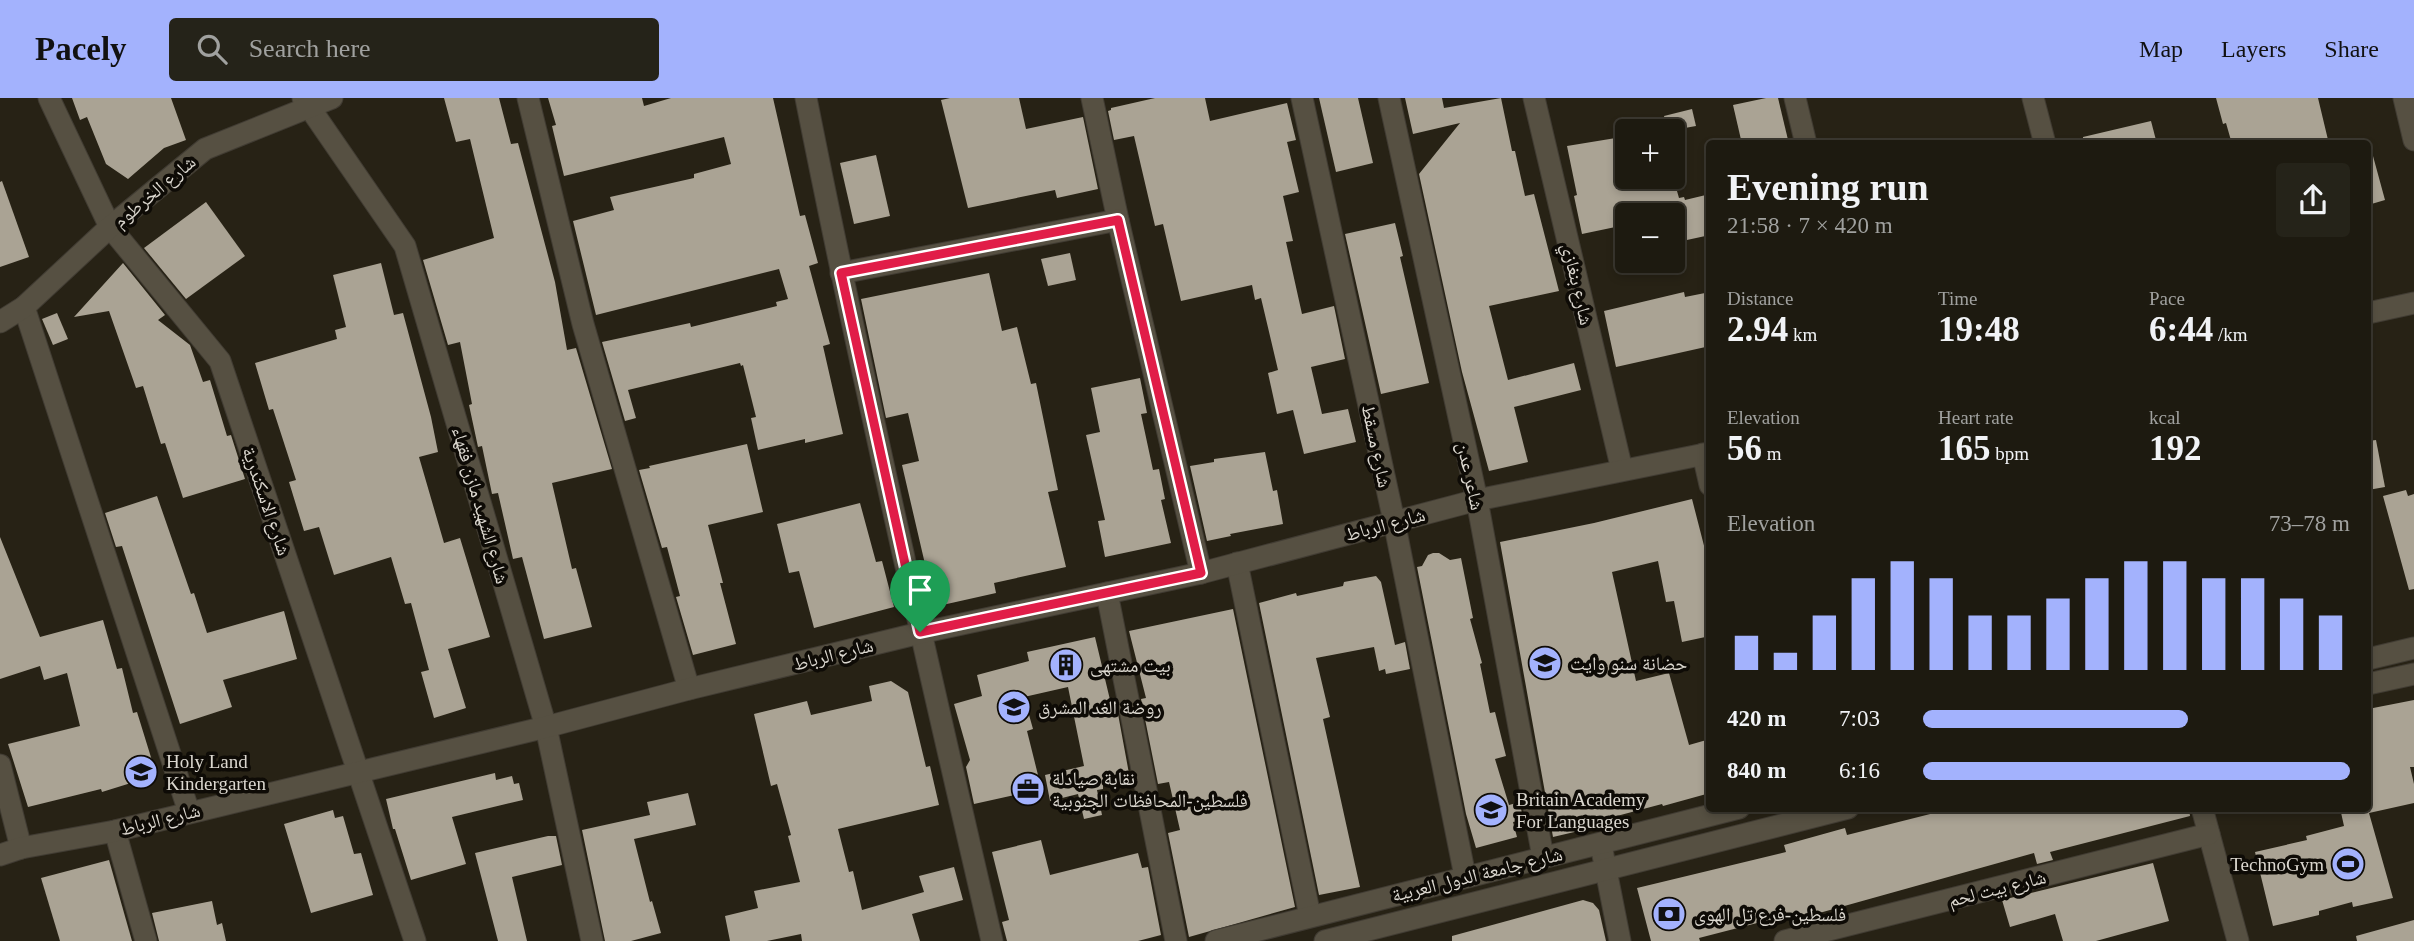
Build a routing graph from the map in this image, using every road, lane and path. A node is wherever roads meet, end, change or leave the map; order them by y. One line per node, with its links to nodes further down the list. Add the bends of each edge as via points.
1 (49, 98): 17 (street, شارع الاسكندرية)
2 (332, 98): 12 (street, شارع الخرطوم)
3 (528, 98): 35 (street, via 583,324)
4 (806, 98): 18 (street)
5 (1092, 98): 16 (street)
6 (1302, 98): 26 (street, شارع مسقط)
7 (1389, 98): 25 (street, شاعر عدن)
8 (1534, 98): 24 (street, شارع بنغازي)
9 (1794, 98): 13 (street)
10 (2033, 98): 14 (street)
11 (2403, 98): 15 (street)
12 (305, 102): 17 (street, شارع الخرطوم, via 205,149); 36 (street, شارع الشهيد مازن فقهاء, via 405,246)
13 (1805, 140)
14 (2044, 140)
15 (2414, 140)
16 (1118, 220): 18 (street); 28 (street)
17 (110, 228): 20 (street, شارع الخرطوم); 38 (street, شارع الاسكندرية, via 220,361)
18 (841, 273): 30 (street)
19 (2414, 303): 21 (street)
20 (24, 307): 22 (street, شارع الخرطوم); 39 (street)
21 (2371, 312)
22 (0, 322)
23 (1706, 453): 24 (street, شارع الرباط)
24 (1622, 470): 25 (street, شارع الرباط)
25 (1477, 500): 26 (street, شارع الرباط); 48 (street, شاعر عدن)
26 (1394, 521): 27 (street, شارع الرباط); 50 (street, شارع مسقط)
27 (1237, 563): 28 (street, شارع الرباط); 51 (street)
28 (1201, 573): 29 (street, شارع الرباط)
29 (1107, 593): 30 (street, شارع الرباط); 56 (street)
30 (920, 632): 35 (street, شارع الرباط); 55 (street)
31 (2414, 648): 32 (street)
32 (2371, 658)
33 (2414, 674): 34 (street)
34 (2371, 683)
35 (689, 689): 36 (street, شارع الرباط)
36 (546, 727): 38 (street, شارع الرباط); 54 (street, شارع الشهيد مازن فقهاء)
37 (0, 765): 46 (street)
38 (358, 771): 39 (street, شارع الرباط); 53 (street, شارع الاسكندرية)
39 (189, 812): 43 (street, شارع الرباط)
40 (1725, 812): 45 (street, شارع جامعة الدول العربية)
41 (1833, 812): 49 (street, شارع جامعة الدول العربية)
42 (2203, 812): 44 (street)
43 (115, 831): 46 (street, شارع الرباط); 52 (street)
44 (2208, 834): 60 (street, شارع بيت لحم); 61 (street)
45 (1601, 845): 48 (street, شارع جامعة الدول العربية); 49 (street)
46 (21, 848): 47 (street, شارع الرباط)
47 (0, 855)
48 (1543, 857): 50 (street, شارع جامعة الدول العربية)
49 (1606, 871): 58 (street, شارع جامعة الدول العربية); 59 (street)
50 (1465, 876): 51 (street, شارع جامعة الدول العربية)
51 (1310, 916): 57 (street, شارع جامعة الدول العربية)
52 (146, 941)
53 (415, 941)
54 (592, 941)
55 (992, 941)
56 (1176, 941)
57 (1216, 941)
58 (1325, 941)
59 (1620, 941)
60 (1785, 941)
61 (2238, 941)

